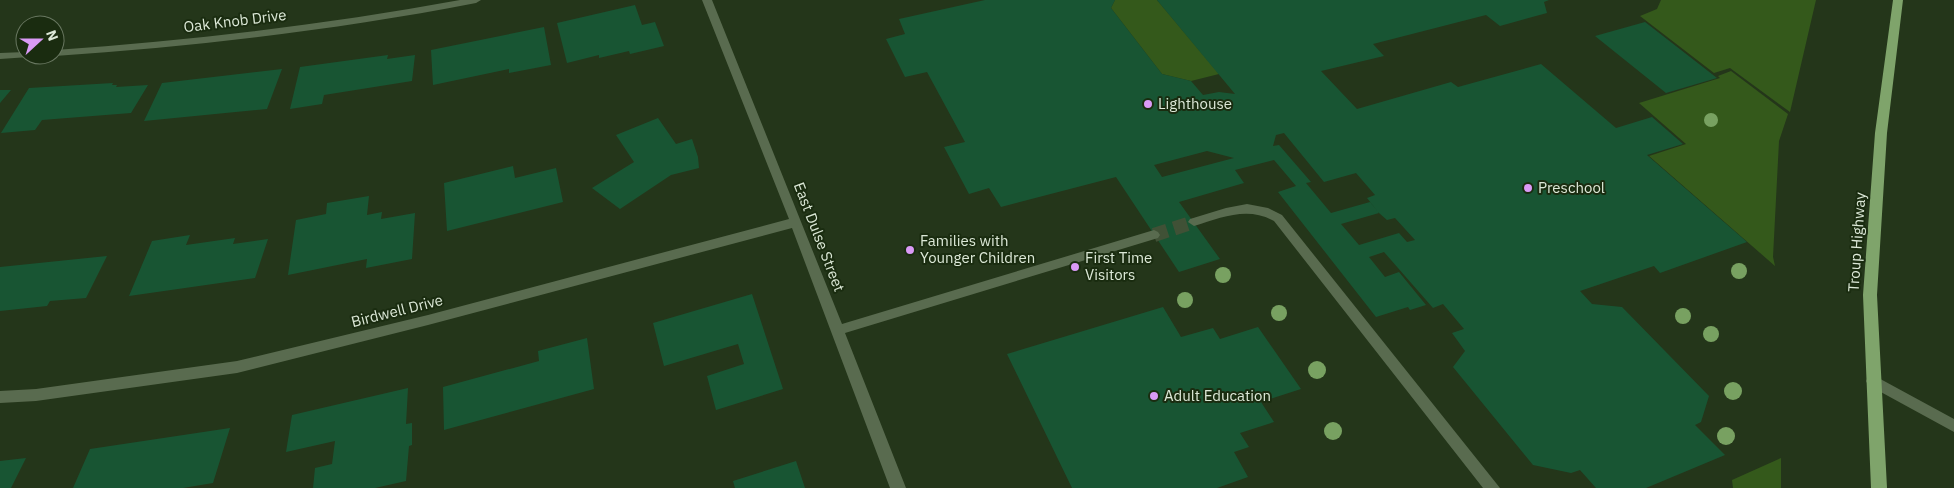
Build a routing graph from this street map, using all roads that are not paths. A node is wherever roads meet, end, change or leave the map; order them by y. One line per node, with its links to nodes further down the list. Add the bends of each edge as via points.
1 (476, 0): 4 (street, Oak Knob Drive, via 344,24 133,48)
2 (707, 0): 7 (street, East Dulse Street)
3 (1898, 0): 11 (main road, Troup Highway, via 1881,132 1870,286)
4 (65, 52)
5 (15, 55): 6 (street)
6 (0, 56)
7 (796, 222): 10 (street, East Dulse Street); 12 (street, Birdwell Drive, via 237,367)
8 (1194, 222): 15 (street, via 1250,208 1267,210 1278,218)
9 (1154, 235): 10 (street)
10 (838, 330): 14 (street, East Dulse Street)
11 (1873, 381): 13 (street); 16 (main road, Troup Highway)
12 (0, 397)
13 (1954, 426)
14 (898, 488)
15 (1492, 488)
16 (1879, 488)

